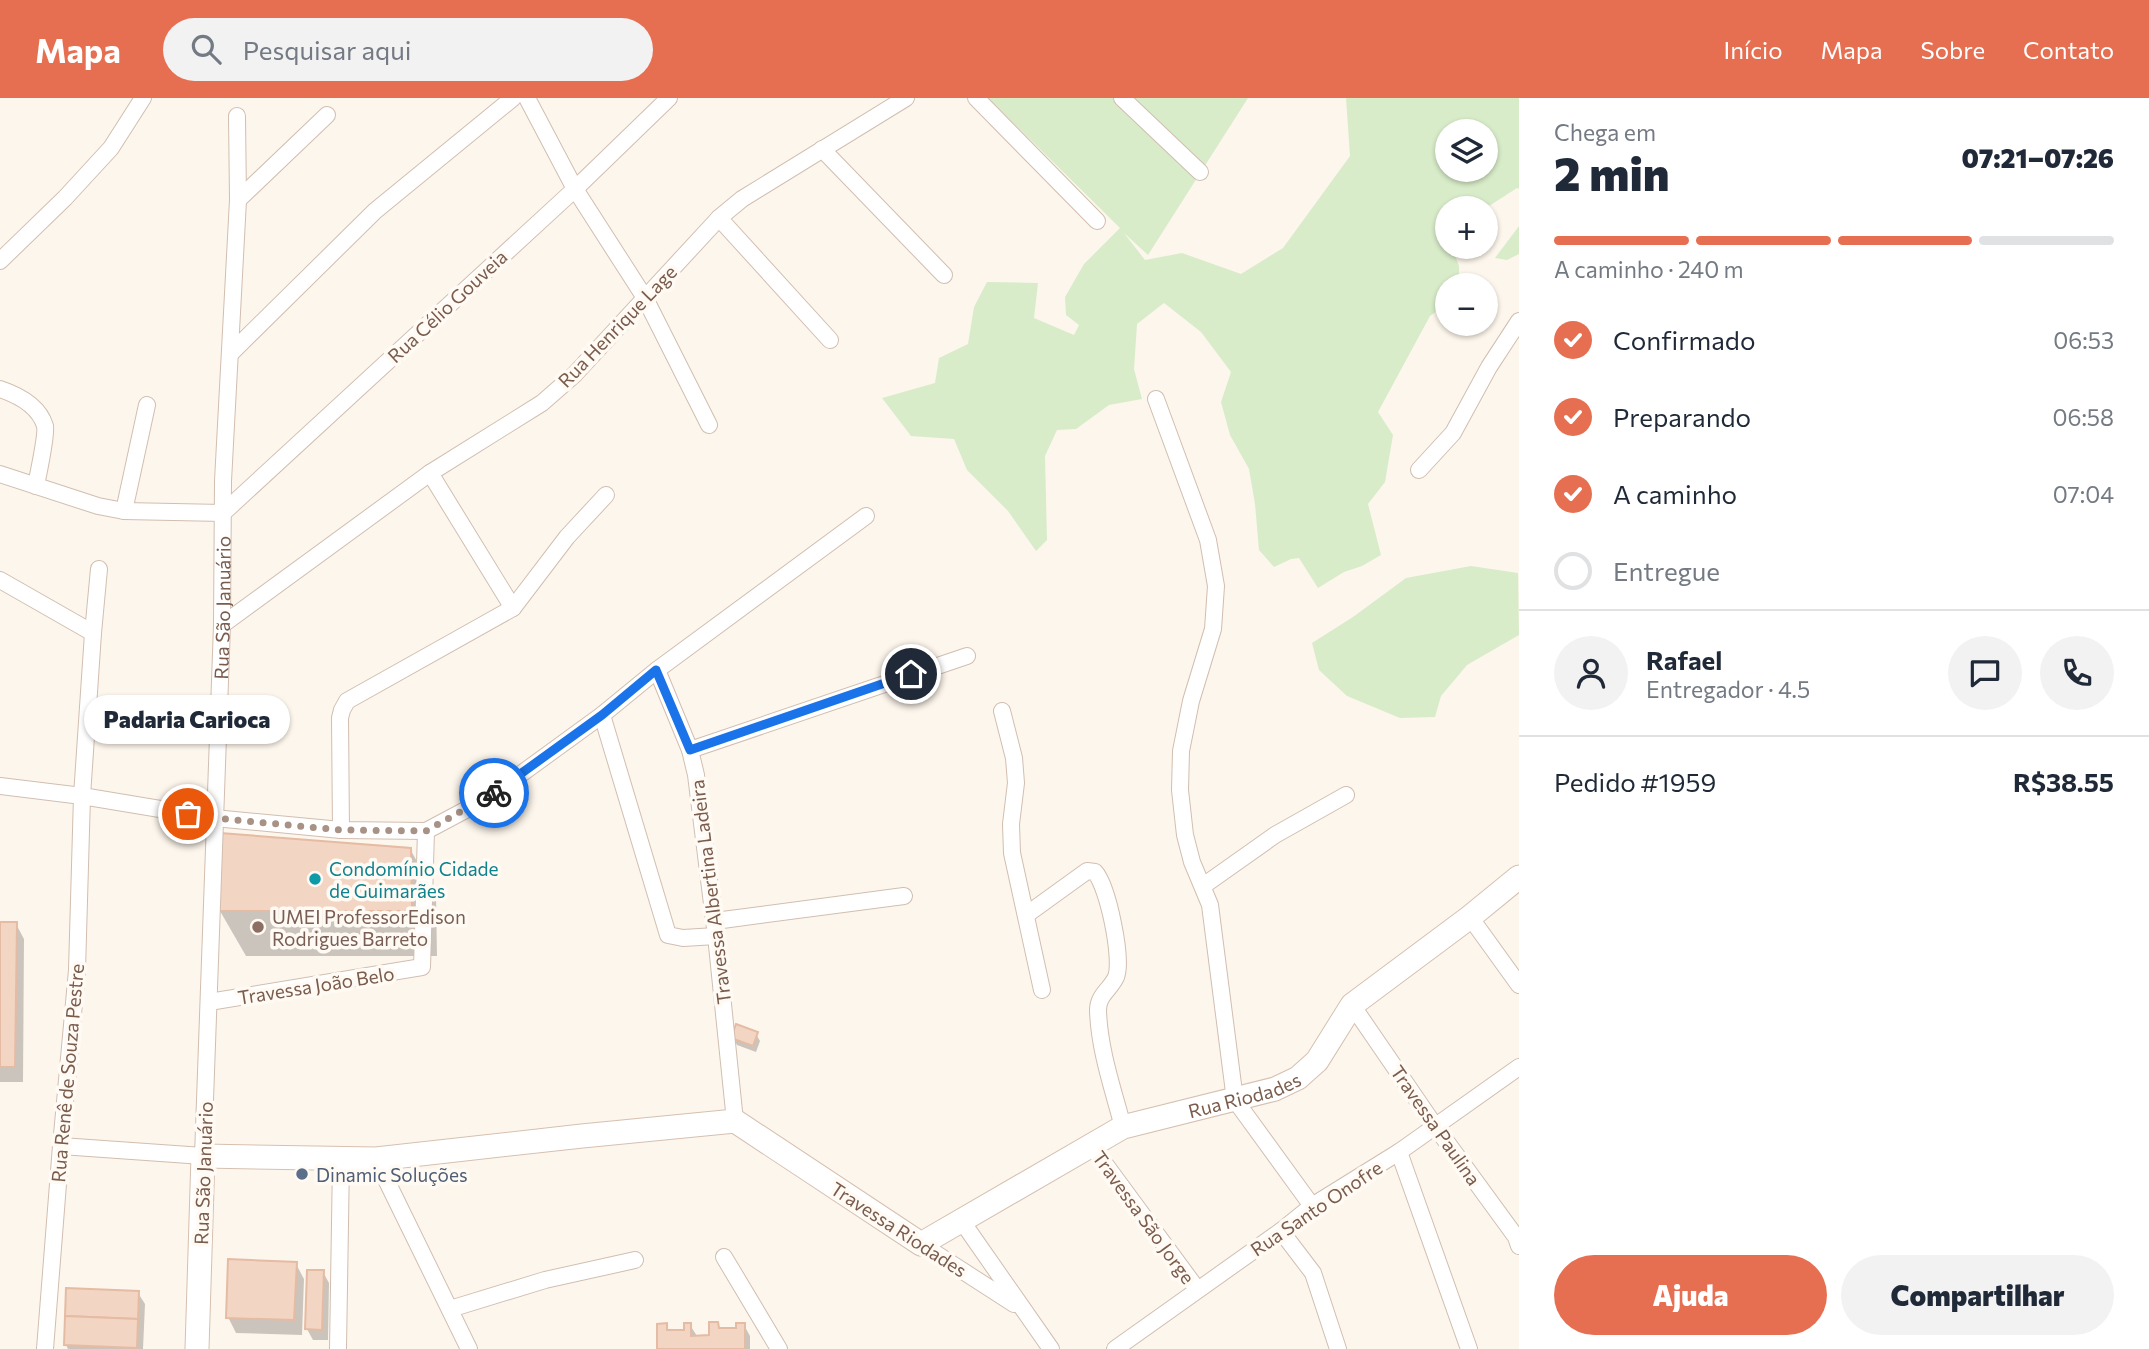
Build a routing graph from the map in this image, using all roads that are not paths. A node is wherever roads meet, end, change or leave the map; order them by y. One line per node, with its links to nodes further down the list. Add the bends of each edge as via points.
1 (143, 98): 16 (street, via 111,148)
2 (513, 98): 21 (street, via 375,211)
3 (527, 98): 12 (street)
4 (669, 98): 12 (street, Rua Célio Gouveia)
5 (906, 98): 10 (street, Rua Henrique Lage)
6 (976, 98): 15 (street)
7 (1122, 98): 11 (street)
8 (327, 115): 13 (street)
9 (237, 116): 13 (street, Rua São Januário)
10 (822, 149): 14 (street, Rua Henrique Lage); 17 (street)
11 (1199, 172)
12 (575, 189): 18 (street); 32 (street, Rua Célio Gouveia)
13 (238, 200): 21 (street, Rua São Januário)
14 (719, 218): 18 (street, Rua Henrique Lage); 20 (street)
15 (1097, 222)
16 (0, 261)
17 (944, 275)
18 (645, 298): 25 (street); 27 (street, Rua Henrique Lage, via 574,375 542,402)
19 (1519, 321): 26 (street, via 1453,433)
20 (830, 340)
21 (231, 353): 32 (street, Rua São Januário)
22 (0, 389): 29 (street, via 17,394 46,428)
23 (1156, 399): 51 (street, via 1208,540 1216,586 1213,628 1181,751 1185,835)
24 (147, 405): 31 (street)
25 (709, 425)
26 (1419, 470)
27 (430, 473): 36 (street); 37 (street, Rua Henrique Lage)
28 (0, 474): 29 (street)
29 (36, 486): 31 (street)
30 (606, 495): 36 (street)
31 (124, 511): 32 (street)
32 (223, 513): 37 (street, Rua São Januário)
33 (866, 516): 40 (street)
34 (99, 569): 38 (street, Rua Renê de Souza Pestre)
35 (0, 580): 38 (street)
36 (513, 608): 48 (street, via 346,701 340,718)
37 (222, 625): 47 (street, Rua São Januário)
38 (93, 633): 46 (street, Rua Renê de Souza Pestre)
39 (967, 656): 43 (street)
40 (656, 670): 42 (street); 43 (street, Travessa Albertina Ladeira)
41 (1002, 711): 53 (street, via 1016,783 1012,853)
42 (602, 715): 49 (street, via 488,798); 55 (street, via 668,935 683,938)
43 (690, 750): 55 (street, Travessa Albertina Ladeira)
44 (0, 786): 46 (street)
45 (1346, 795): 51 (street, via 1275,835)
46 (82, 796): 47 (street); 66 (street, Rua Renê de Souza Pestre, via 77,970)
47 (214, 818): 48 (street); 58 (street, Rua São Januário)
48 (341, 830): 49 (street)
49 (426, 831): 58 (street, Travessa João Belo, via 422,967)
50 (1519, 877): 54 (street, Rua Riodades)
51 (1203, 886): 61 (street, via 1210,905)
52 (904, 896): 55 (street)
53 (1026, 915): 57 (street); 64 (street, via 1087,871 1100,878 1113,926 1117,967 1098,1011)
54 (1470, 918): 56 (street); 59 (street, Rua Riodades)
55 (716, 929): 62 (street, Travessa Albertina Ladeira)
56 (1519, 985)
57 (1042, 990)
58 (209, 1002): 68 (street, Rua São Januário)
59 (1352, 1005): 61 (street, Rua Riodades, via 1317,1061 1298,1078); 63 (street, Travessa Paulina)
60 (1519, 1067): 63 (street, Rua Santo Onofre)
61 (1235, 1100): 64 (street, Rua Riodades); 71 (street)
62 (735, 1121): 69 (street); 75 (street, Travessa Riodades)
63 (1435, 1126): 67 (street, Rua Santo Onofre); 74 (street, Travessa Paulina)
64 (1123, 1127): 65 (street, Rua Riodades)
65 (1091, 1145): 72 (street, Rua Riodades); 78 (street, Travessa São Jorge)
66 (61, 1146): 68 (street); 81 (street, Rua Renê de Souza Pestre)
67 (1399, 1152): 71 (street, Rua Santo Onofre); 89 (street)
68 (203, 1156): 70 (street); 82 (street, Rua São Januário)
69 (376, 1159): 70 (street); 79 (street)
70 (341, 1160): 83 (street)
71 (1312, 1206): 73 (street, Rua Santo Onofre)
72 (961, 1220): 75 (street, Rua Riodades); 80 (street)
73 (1281, 1231): 78 (street, Rua Santo Onofre); 88 (street, via 1313,1273)
74 (1518, 1239)
75 (921, 1244): 80 (street, Travessa Riodades)
76 (724, 1257): 85 (street)
77 (635, 1260): 79 (street, via 545,1280)
78 (1197, 1289): 87 (street, Rua Santo Onofre)
79 (450, 1309): 84 (street)
80 (1022, 1309): 86 (street, Travessa Riodades)
81 (46, 1349)
82 (197, 1349)
83 (338, 1349)
84 (469, 1349)
85 (779, 1349)
86 (1051, 1349)
87 (1115, 1349)
88 (1338, 1349)
89 (1469, 1349)

